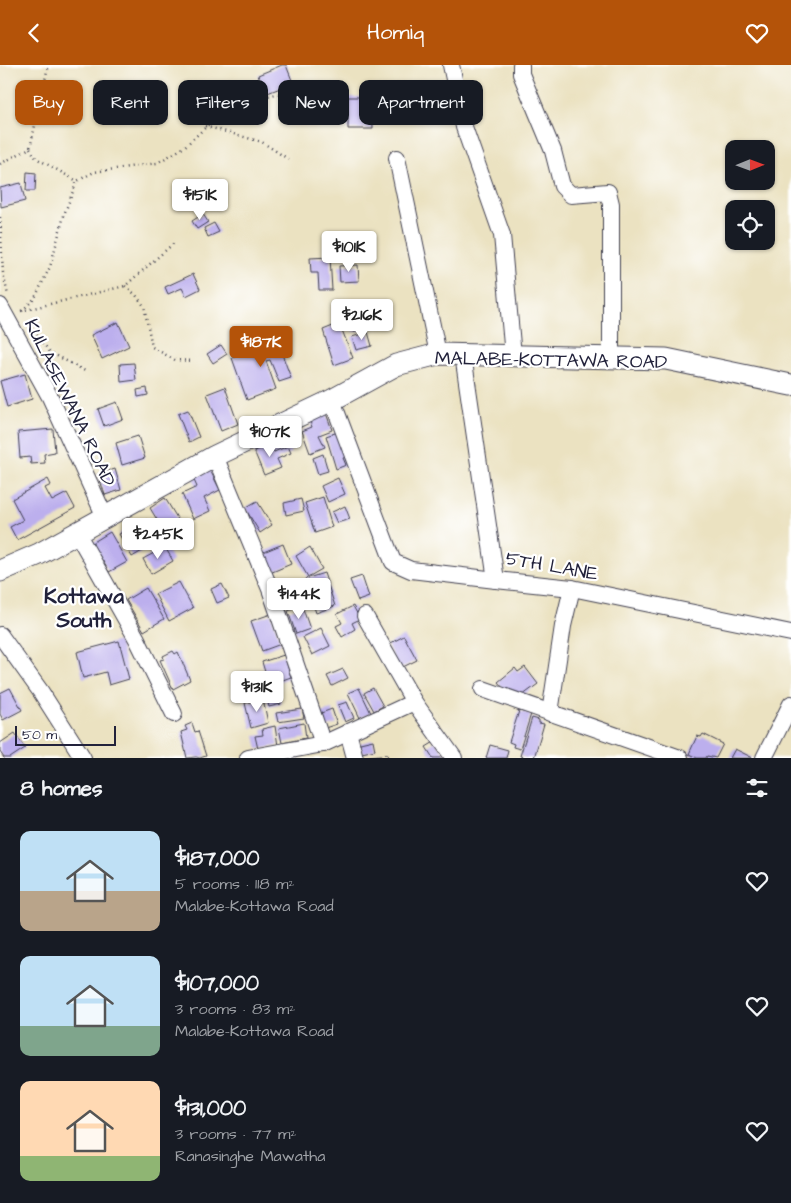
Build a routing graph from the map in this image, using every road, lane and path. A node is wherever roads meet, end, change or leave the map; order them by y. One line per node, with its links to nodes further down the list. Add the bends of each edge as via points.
1 (50, 65): 6 (path)
2 (450, 65): 20 (street, via 464,127 502,235)
3 (521, 65): 21 (street, via 520,75 553,151 562,186 571,195 608,192 611,204)
4 (278, 94): 5 (path, via 230,105)
5 (206, 126): 8 (path, via 262,142); 10 (path, via 183,148 157,163 94,172)
6 (30, 148): 9 (path); 10 (path, via 36,158)
7 (397, 158): 18 (street)
8 (288, 159)
9 (0, 163)
10 (78, 181): 15 (path, via 65,211 50,267 36,298)
11 (0, 217): 14 (path, via 3,273)
12 (174, 243): 13 (path)
13 (125, 286): 15 (path); 22 (path, via 144,306 152,347 175,360)
14 (9, 307): 15 (path); 15 (path); 27 (street, KULASEWANA ROAD)
15 (21, 311): 16 (path)
16 (23, 319)
17 (29, 326): 23 (path, via 50,352)
18 (438, 354): 19 (main road, MALABE-KOTTAWA ROAD); 25 (main road, MALABE-KOTTAWA ROAD, via 396,365)
19 (463, 355): 20 (main road, MALABE-KOTTAWA ROAD); 30 (street, 5TH LANE)
20 (513, 356): 21 (main road, MALABE-KOTTAWA ROAD)
21 (611, 358): 24 (main road, MALABE-KOTTAWA ROAD, via 666,359)
22 (193, 361)
23 (85, 371)
24 (791, 385)
25 (332, 400): 26 (main road, MALABE-KOTTAWA ROAD); 30 (street, via 393,562 411,570)
26 (215, 456): 27 (main road, MALABE-KOTTAWA ROAD); 41 (street, via 270,589)
27 (105, 517): 28 (main road, MALABE-KOTTAWA ROAD)
28 (77, 533): 29 (main road, MALABE-KOTTAWA ROAD); 39 (street, via 137,639)
29 (0, 571)
30 (496, 580): 31 (street, 5TH LANE)
31 (572, 588): 33 (street, 5TH LANE); 38 (street)
32 (365, 616): 36 (street)
33 (791, 633)
34 (0, 635): 43 (street)
35 (483, 689): 38 (street)
36 (414, 702): 40 (street); 46 (street)
37 (791, 704): 48 (street)
38 (550, 713): 47 (street)
39 (174, 714)
40 (348, 732): 41 (street); 45 (street)
41 (323, 744): 42 (street)
42 (295, 753): 44 (street)
43 (83, 758)
44 (250, 758)
45 (355, 758)
46 (454, 758)
47 (680, 758)
48 (764, 758)

